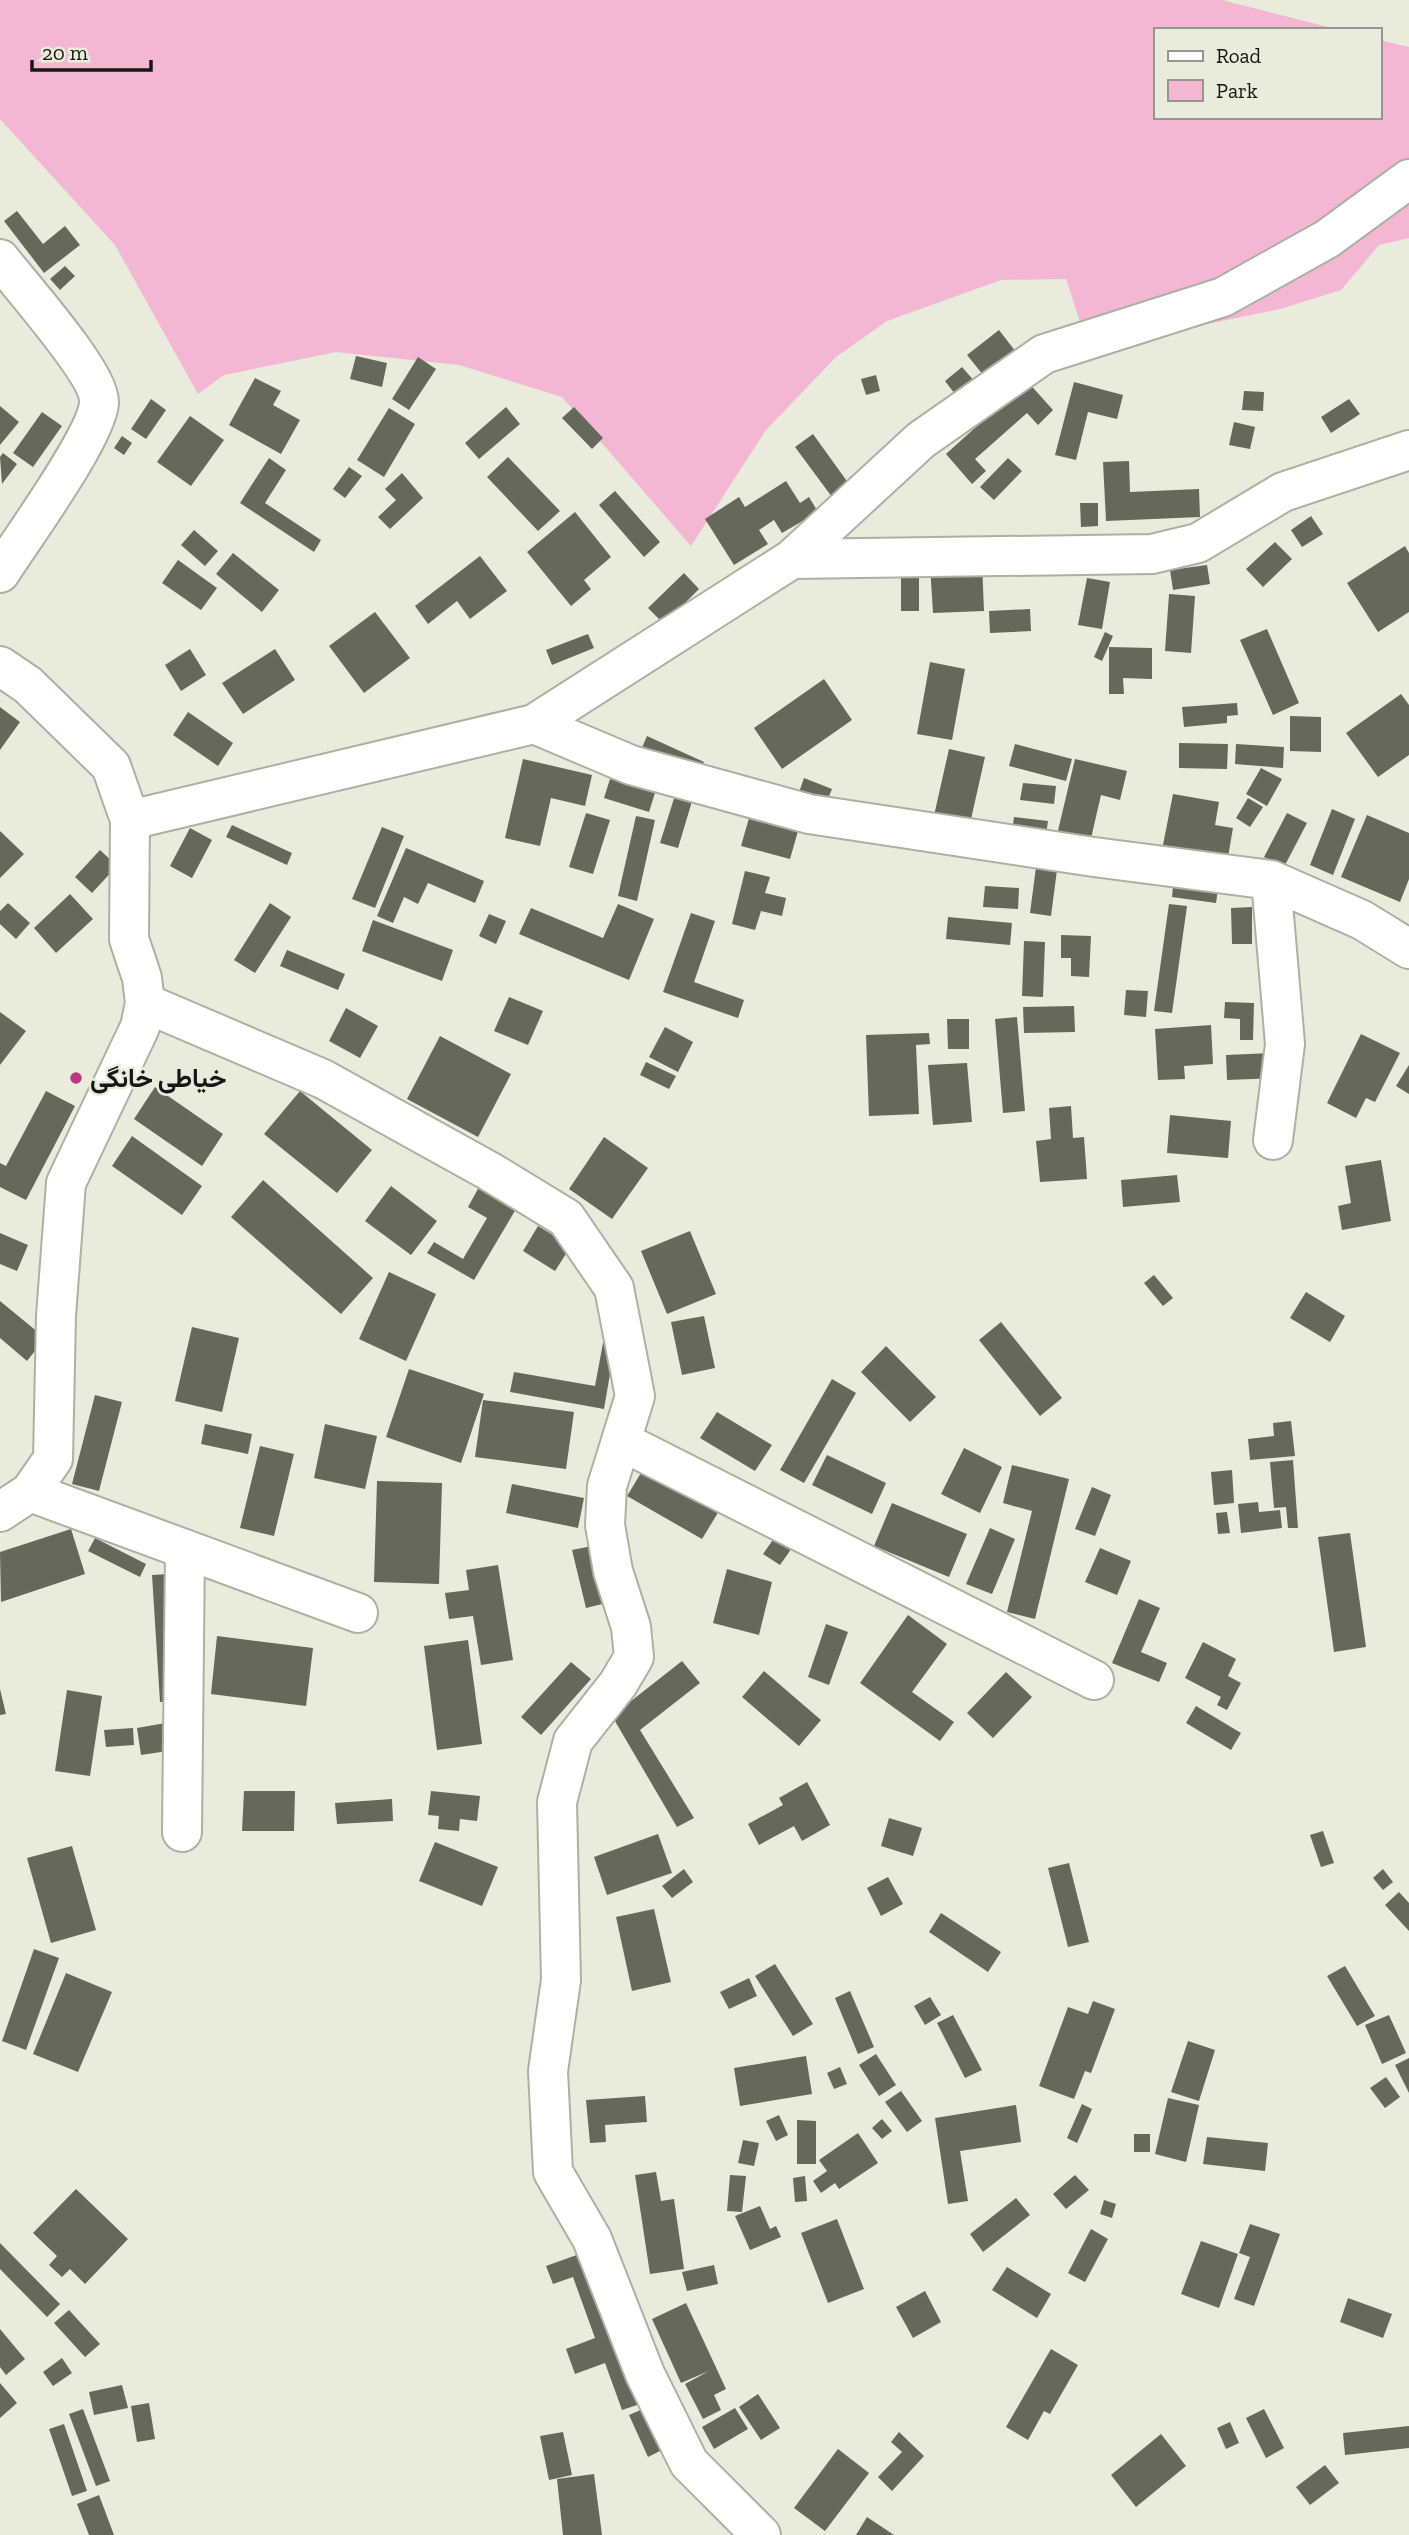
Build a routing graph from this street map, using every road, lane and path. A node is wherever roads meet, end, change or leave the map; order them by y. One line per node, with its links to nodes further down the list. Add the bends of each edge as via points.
1 (1409, 179): 4 (street, via 1327,239 1223,297 1044,354 921,440)
2 (0, 259): 5 (street, via 91,374 100,401 91,430)
3 (1409, 450): 4 (street, via 1283,492 1198,543 1152,554)
4 (792, 559): 7 (street)
5 (0, 573)
6 (0, 666): 8 (street, via 28,685 111,766)
7 (534, 724): 8 (street); 9 (street, via 631,765 809,814)
8 (130, 820): 11 (street, via 129,939)
9 (1270, 880): 10 (street, via 1362,920); 12 (street, via 1285,1044)
10 (1409, 949)
11 (145, 1003): 13 (street, via 323,1079 566,1218 614,1288 635,1396); 14 (street, via 140,1027 66,1183 56,1316 53,1459)
12 (1273, 1140)
13 (621, 1441): 17 (street); 19 (street, via 607,1486 605,1525 613,1571 631,1626 634,1657 573,1741 556,1802 561,1980 548,2071 553,2172 592,2239 645,2374 689,2463)
14 (15, 1502): 15 (street)
15 (185, 1549): 16 (street); 18 (street)
16 (358, 1613)
17 (1094, 1680)
18 (182, 1832)
19 (761, 2535)

